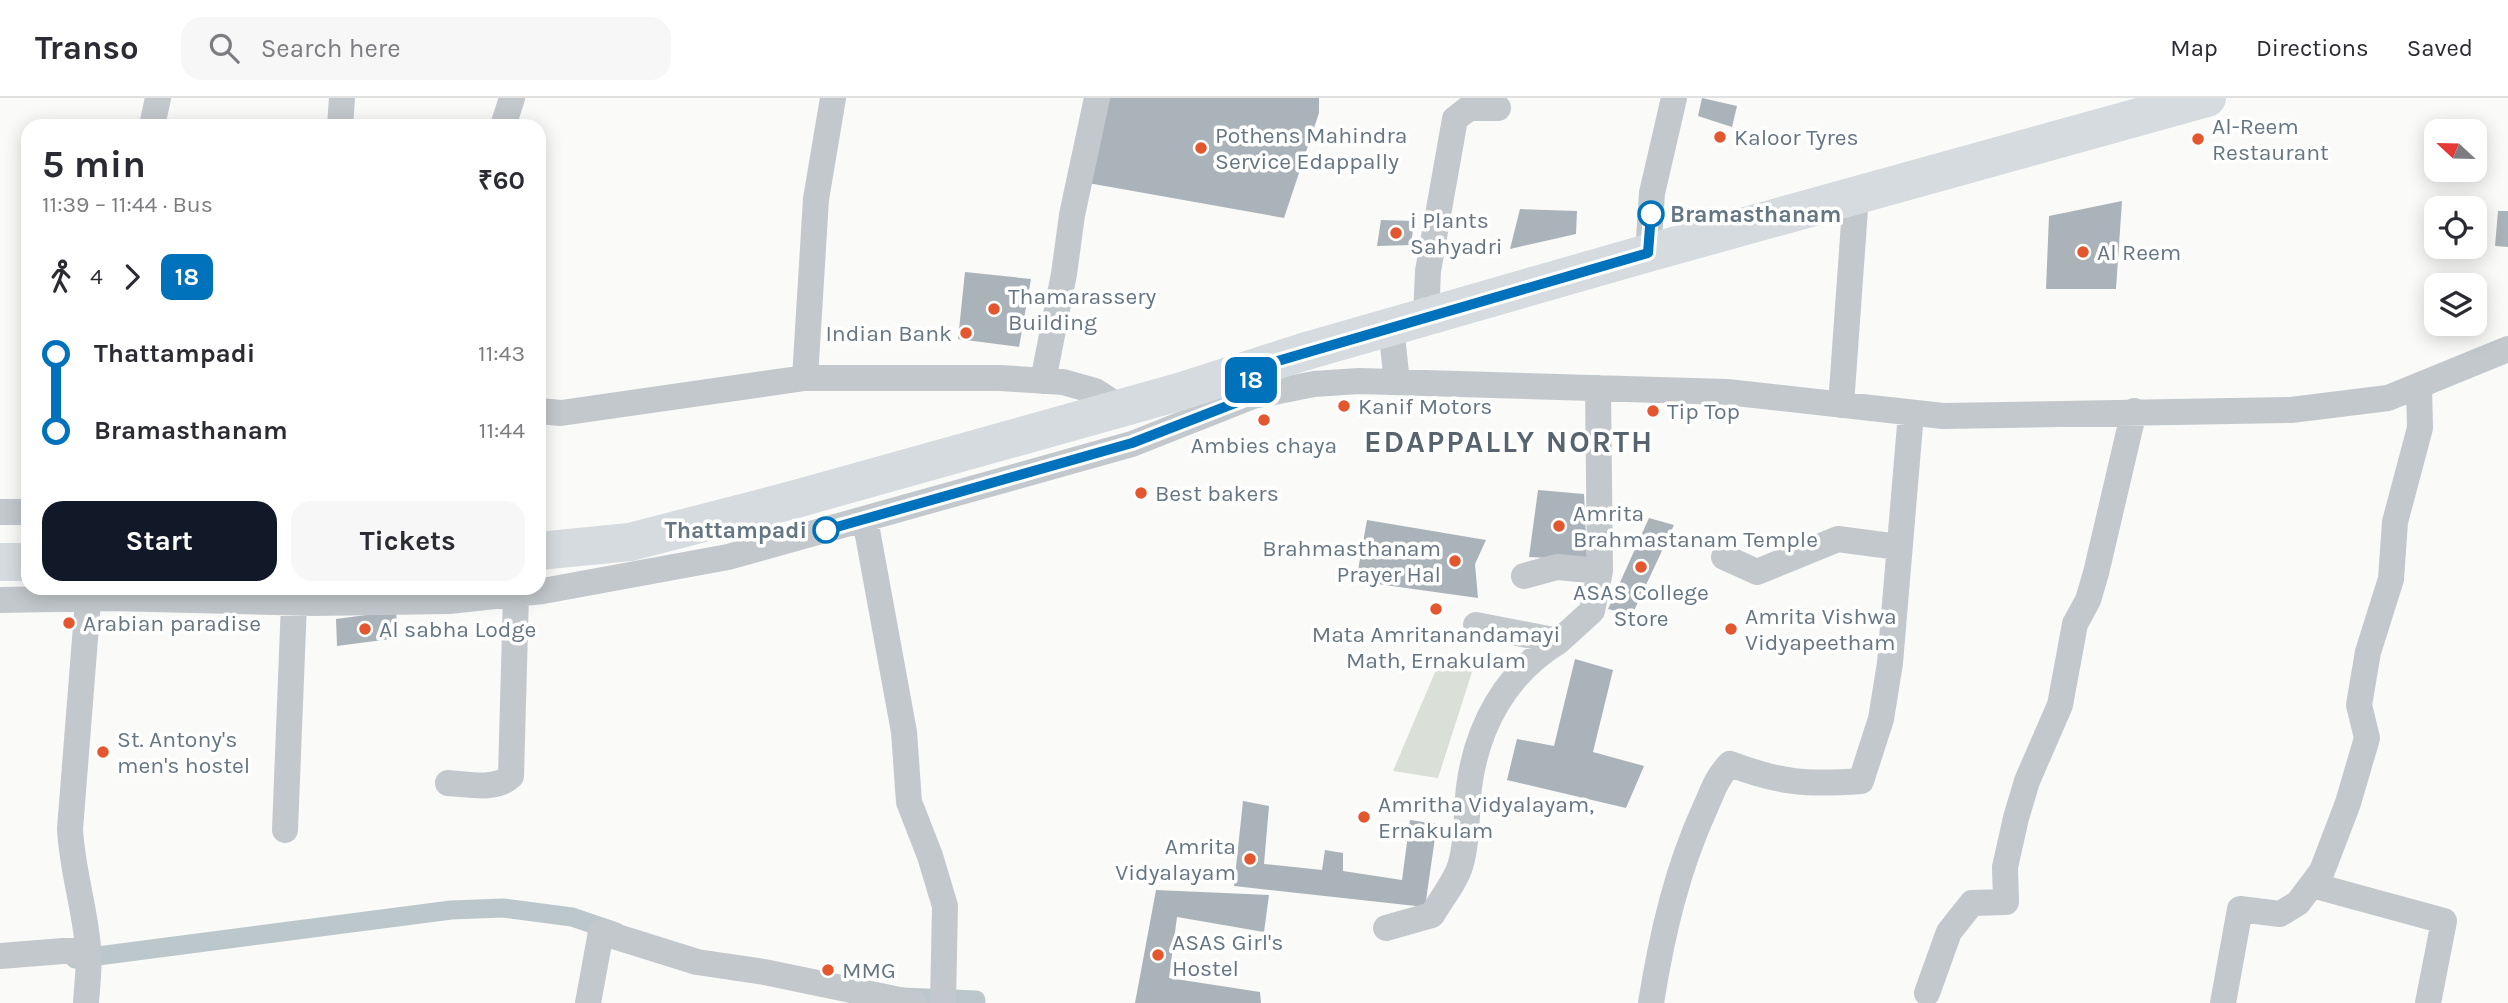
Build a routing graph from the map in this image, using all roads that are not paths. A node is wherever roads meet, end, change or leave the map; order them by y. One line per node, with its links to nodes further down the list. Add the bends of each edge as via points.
1 (158, 98): 9 (street)
2 (342, 98): 10 (street)
3 (512, 98): 11 (street)
4 (833, 98): 16 (street, via 816,199)
5 (1097, 98): 17 (street)
6 (1674, 98): 13 (street, via 1652,193)
7 (2207, 98): 12 (highway)
8 (1498, 108): 14 (street, via 1468,108 1455,119 1428,271)
9 (154, 119)
10 (340, 119)
11 (505, 119)
12 (1856, 195): 13 (highway); 22 (street)
13 (1648, 253): 14 (highway)
14 (1409, 322): 18 (street); 19 (highway)
15 (2508, 349): 20 (street)
16 (805, 377): 17 (street); 25 (street)
17 (1043, 381): 23 (street, via 1095,391)
18 (1397, 382): 19 (street); 21 (street)
19 (1252, 383): 23 (highway); 29 (street, via 1132,443)
20 (2418, 386): 24 (street, via 2388,398 2291,411); 49 (street, via 2420,428 2395,522 2390,579 2368,652 2359,705 2367,738 2348,803 2322,871)
21 (1598, 388): 22 (street, via 1727,392); 35 (street)
22 (1841, 405): 26 (street)
23 (1121, 408): 31 (highway, via 630,542)
24 (2134, 411): 26 (street); 53 (street, via 2088,600 2075,624 2060,705 2026,781 2016,818 2005,867 2006,902 1972,902 1949,932)
25 (546, 412)
26 (1911, 413): 30 (street)
27 (0, 512): 28 (street)
28 (21, 512)
29 (865, 519): 37 (street, via 728,557); 54 (street, via 904,732 909,802 945,906)
30 (1898, 547): 32 (street, via 1838,539 1757,572); 58 (street, via 1890,663 1881,719 1861,781 1809,785 1770,779 1730,764 1718,775 1669,907)
31 (546, 550)
32 (1724, 557)
33 (0, 562): 34 (highway)
34 (21, 562)
35 (1600, 571): 36 (street, via 1557,567); 46 (street, via 1592,611)
36 (1524, 576)
37 (546, 589)
38 (63, 595): 43 (street)
39 (88, 595): 51 (street, via 70,830 71,866 81,899)
40 (129, 595): 44 (street)
41 (506, 595): 44 (street, via 449,601)
42 (516, 595): 47 (street, via 511,776 490,785)
43 (0, 600)
44 (294, 603): 48 (street)
45 (1476, 625): 46 (street)
46 (1559, 640): 50 (street, via 1534,656 1501,692 1478,745 1461,864 1432,915)
47 (448, 783)
48 (285, 830)
49 (2312, 885): 59 (street, via 2280,914 2240,909); 60 (street, via 2444,921)
50 (1386, 928)
51 (88, 955): 52 (street); 55 (street)
52 (0, 956)
53 (1927, 993)
54 (943, 995)
55 (86, 1003)
56 (588, 1003): 57 (street, via 601,932 698,962)
57 (914, 1003)
58 (1651, 1003)
59 (2223, 1003)
60 (2428, 1003)

